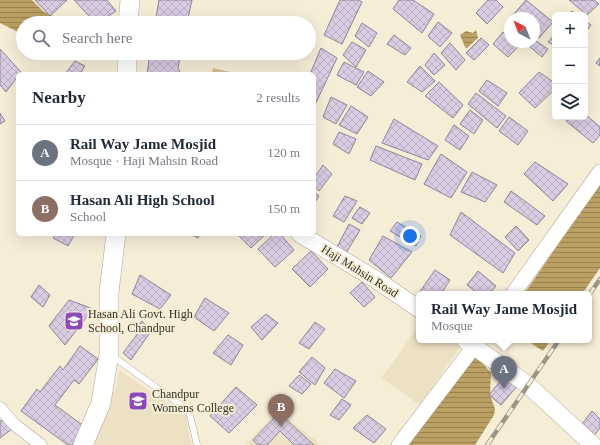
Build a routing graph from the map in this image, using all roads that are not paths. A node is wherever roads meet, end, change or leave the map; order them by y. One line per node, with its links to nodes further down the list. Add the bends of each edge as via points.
1 (130, 0): 2 (main road)
2 (129, 16)
3 (127, 60): 4 (main road)
4 (127, 72)
5 (600, 172): 8 (street)
6 (116, 236): 12 (main road, via 109,292)
7 (303, 236): 9 (main road, Haji Mahsin Road)
8 (515, 291)
9 (416, 307)
10 (472, 343): 17 (street)
11 (474, 343): 18 (main road, via 528,385)
12 (109, 354): 15 (main road, via 101,403); 16 (lane, via 189,411)
13 (0, 408): 14 (street, via 15,425)
14 (41, 445)
15 (83, 445)
16 (197, 445)
17 (399, 445)
18 (593, 445)

